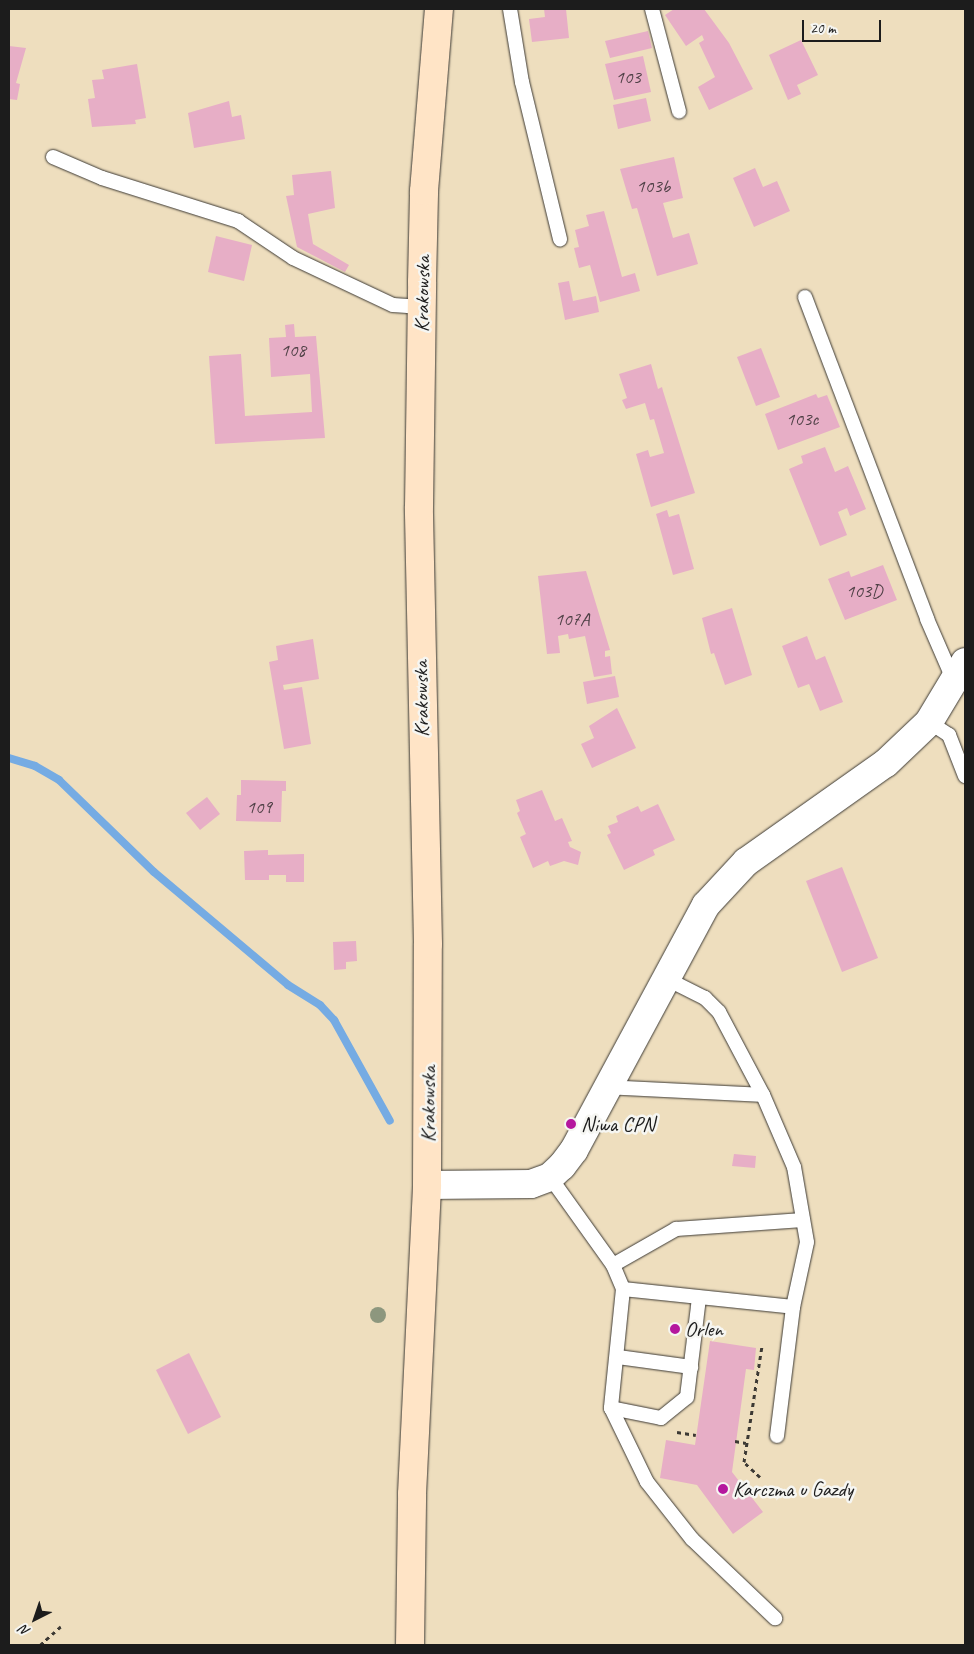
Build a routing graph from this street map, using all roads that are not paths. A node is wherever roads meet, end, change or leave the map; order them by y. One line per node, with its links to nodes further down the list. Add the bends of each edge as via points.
1 (439, 9): 8 (main road, Krakowska, via 424,191)
2 (510, 9): 6 (lane, via 522,82)
3 (652, 9): 4 (lane)
4 (679, 111)
5 (54, 157): 8 (lane, via 102,178 238,221 293,258 393,305)
6 (560, 239)
7 (805, 297): 9 (lane, via 927,620)
8 (422, 307): 16 (main road, Krakowska, via 419,517 428,944)
9 (960, 672): 10 (street)
10 (929, 722): 11 (lane, via 949,735); 12 (street, via 886,763 746,862 706,905)
11 (965, 776)
12 (665, 978): 13 (street); 14 (lane, via 705,998 719,1012)
13 (606, 1086): 14 (lane); 15 (street, via 574,1150)
14 (763, 1095): 17 (lane, via 794,1167)
15 (550, 1177): 16 (street, via 531,1184); 18 (lane)
16 (427, 1185): 27 (main road, Krakowska, via 412,1494)
17 (803, 1220): 18 (lane, via 676,1229); 21 (lane, via 807,1242)
18 (613, 1265): 19 (lane)
19 (623, 1288): 20 (lane); 22 (lane)
20 (699, 1298): 21 (lane); 23 (lane)
21 (793, 1307): 25 (lane)
22 (618, 1357): 23 (lane); 24 (lane)
23 (691, 1367): 24 (lane, via 687,1397 662,1418)
24 (611, 1408): 26 (lane, via 647,1482 686,1532)
25 (777, 1436)
26 (775, 1618)
27 (410, 1645)

